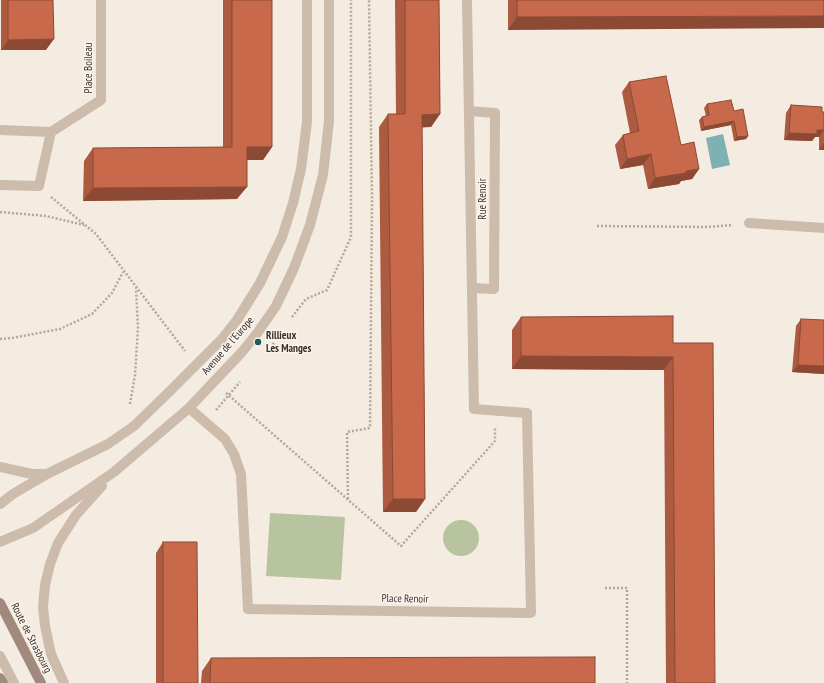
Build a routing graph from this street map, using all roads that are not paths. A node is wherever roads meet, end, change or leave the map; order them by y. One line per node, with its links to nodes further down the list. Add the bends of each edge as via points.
1 (101, 0): 7 (street, Place Boileau, via 101,100)
2 (307, 0): 16 (street, Avenue de l'Europe, via 307,122 301,169 282,237 260,284 221,340 134,426 108,444)
3 (329, 0): 12 (street, Avenue de l'Europe, via 329,121 323,175 310,225 276,306 242,352)
4 (468, 0): 5 (street, Rue Renoir)
5 (469, 111): 11 (street, Rue Renoir); 11 (street, Rue Renoir, via 495,113 494,289)
6 (0, 130): 7 (street)
7 (51, 132): 8 (street, via 39,186)
8 (0, 185)
9 (750, 223): 10 (street)
10 (824, 228)
11 (472, 288): 13 (street, Rue Renoir)
12 (189, 408): 13 (street, Place Renoir, via 225,439 241,474 248,609 530,614 527,413); 15 (street, Avenue de l'Europe)
13 (474, 409)
14 (0, 467): 16 (street, via 32,474)
15 (114, 472): 18 (street, Avenue de l'Europe, via 33,528); 25 (street, via 76,515 58,543 45,585 45,626 51,654)
16 (47, 474): 17 (street, Avenue de l'Europe)
17 (0, 504)
18 (0, 542)
19 (0, 603): 24 (main road, Route de Strasbourg)
20 (0, 656): 23 (street)
21 (0, 678): 22 (main road)
22 (3, 683)
23 (14, 683)
24 (41, 683)
25 (64, 683)

